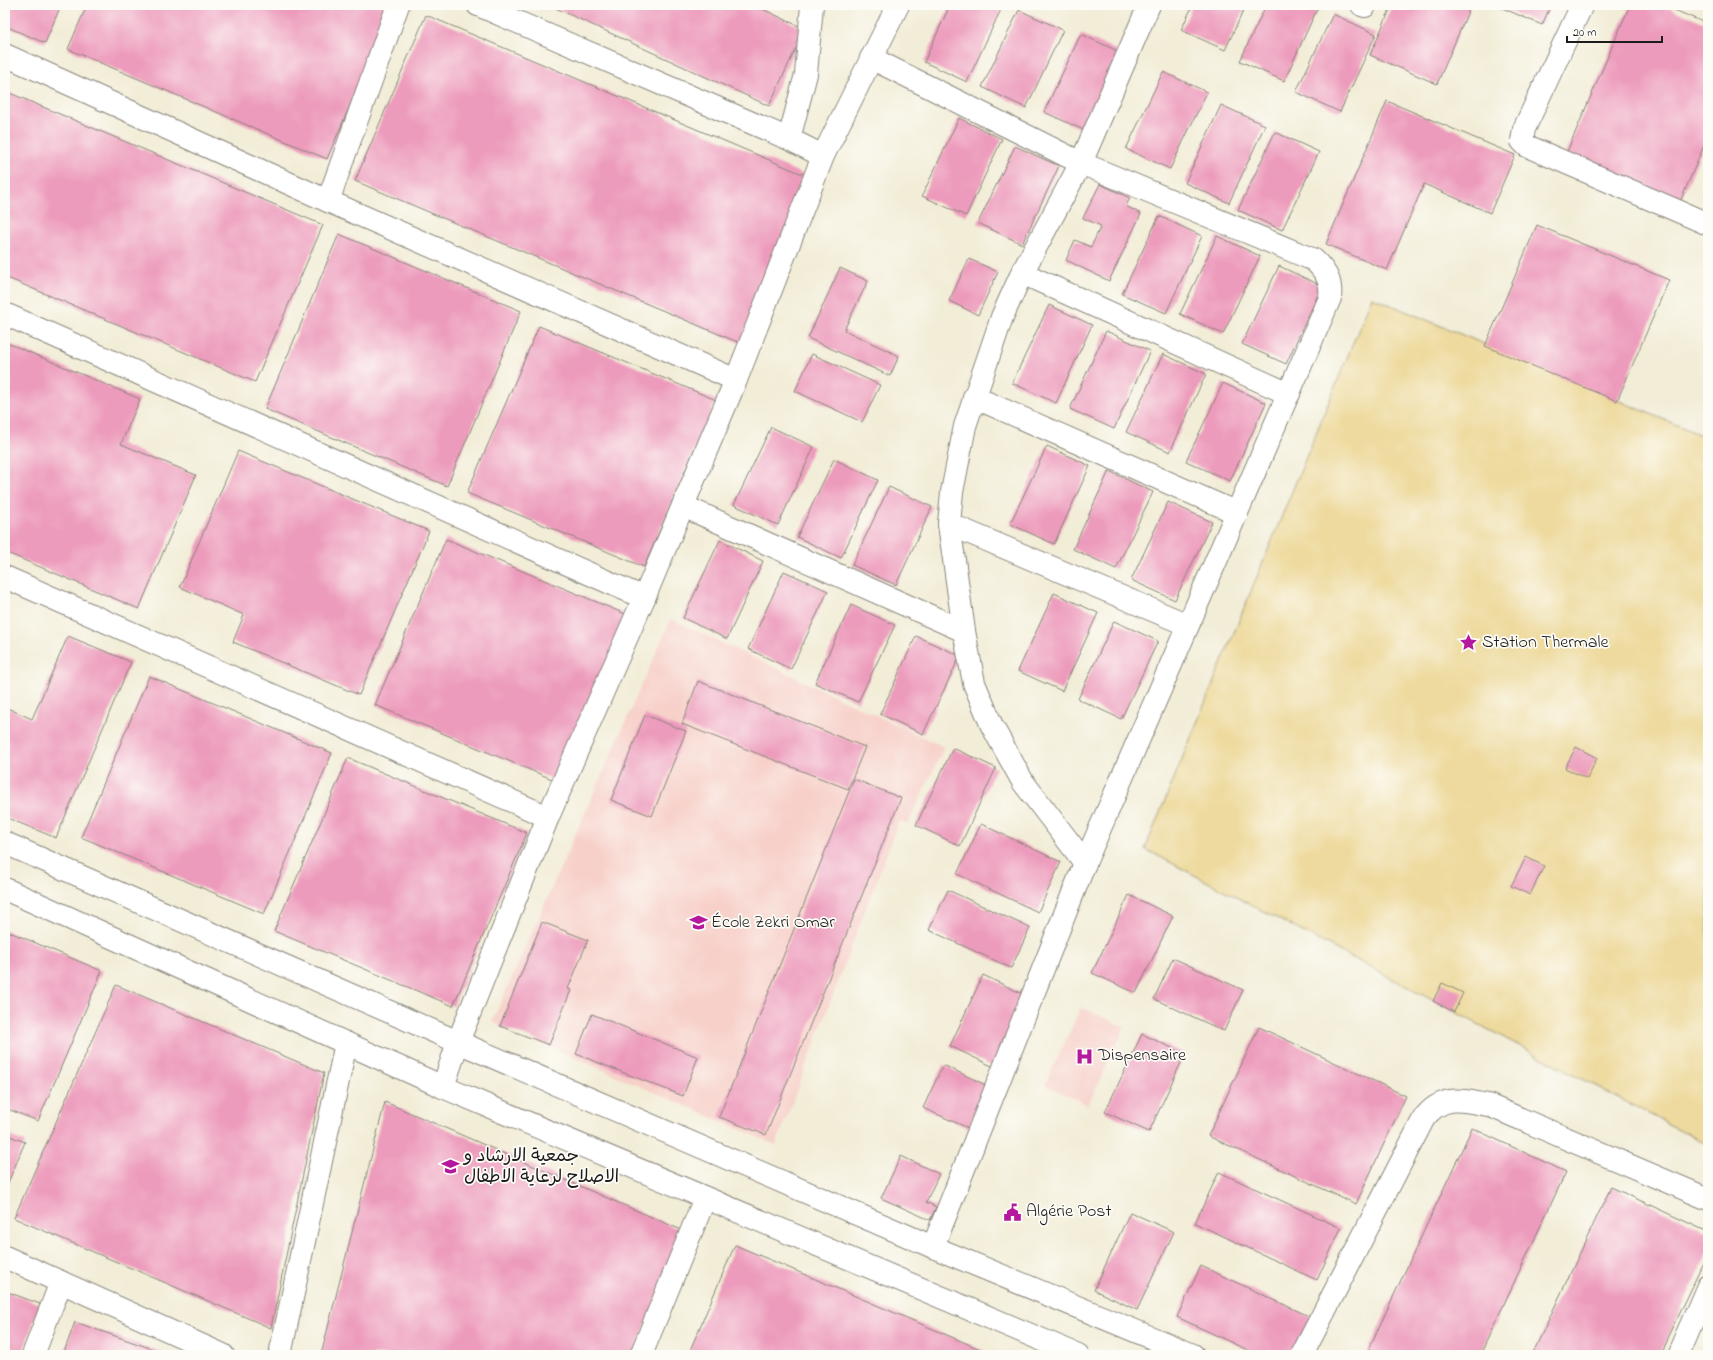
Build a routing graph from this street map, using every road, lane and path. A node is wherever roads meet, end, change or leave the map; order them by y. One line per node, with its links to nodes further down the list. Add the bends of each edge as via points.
1 (398, 5): 12 (street)
2 (478, 5): 9 (street)
3 (812, 5): 9 (street, via 806,74)
4 (898, 5): 8 (street)
5 (1150, 5): 11 (street)
6 (1582, 5): 13 (street, via 1524,129 1522,141 1527,146)
7 (5, 55): 12 (street)
8 (871, 58): 10 (street); 11 (street)
9 (789, 138): 10 (street)
10 (823, 156): 16 (street)
11 (1081, 163): 14 (street); 17 (street, via 1314,260 1329,279 1330,298)
12 (328, 201): 16 (street)
13 (1708, 224)
14 (1022, 273): 17 (street); 18 (street, via 1002,317)
15 (5, 314): 23 (street)
16 (736, 380): 19 (street)
17 (1289, 394): 20 (street)
18 (974, 397): 20 (street); 21 (street, via 965,426 952,492)
19 (683, 506): 23 (street); 25 (street)
20 (1237, 513): 24 (street)
21 (949, 524): 24 (street); 25 (street)
22 (5, 577): 26 (street)
23 (644, 598): 26 (street)
24 (1188, 625): 28 (street)
25 (964, 631): 28 (street, via 974,683 992,726 1023,782)
26 (548, 817): 30 (street)
27 (5, 843): 30 (street)
28 (1085, 863): 35 (street)
29 (5, 889): 31 (street)
30 (458, 1042): 32 (street); 35 (street)
31 (346, 1043): 32 (street); 42 (street)
32 (443, 1087): 33 (street)
33 (705, 1198): 39 (street); 43 (street)
34 (1708, 1199): 46 (street, via 1488,1105 1452,1101 1440,1103 1424,1118)
35 (933, 1247): 45 (street)
36 (5, 1257): 37 (street)
37 (61, 1282): 40 (street); 41 (street)
38 (1708, 1286): 47 (street)
39 (1043, 1348): 44 (street)
40 (33, 1355)
41 (223, 1355)
42 (280, 1355)
43 (641, 1355)
44 (1078, 1355)
45 (1193, 1355)
46 (1302, 1355)
47 (1678, 1355)

